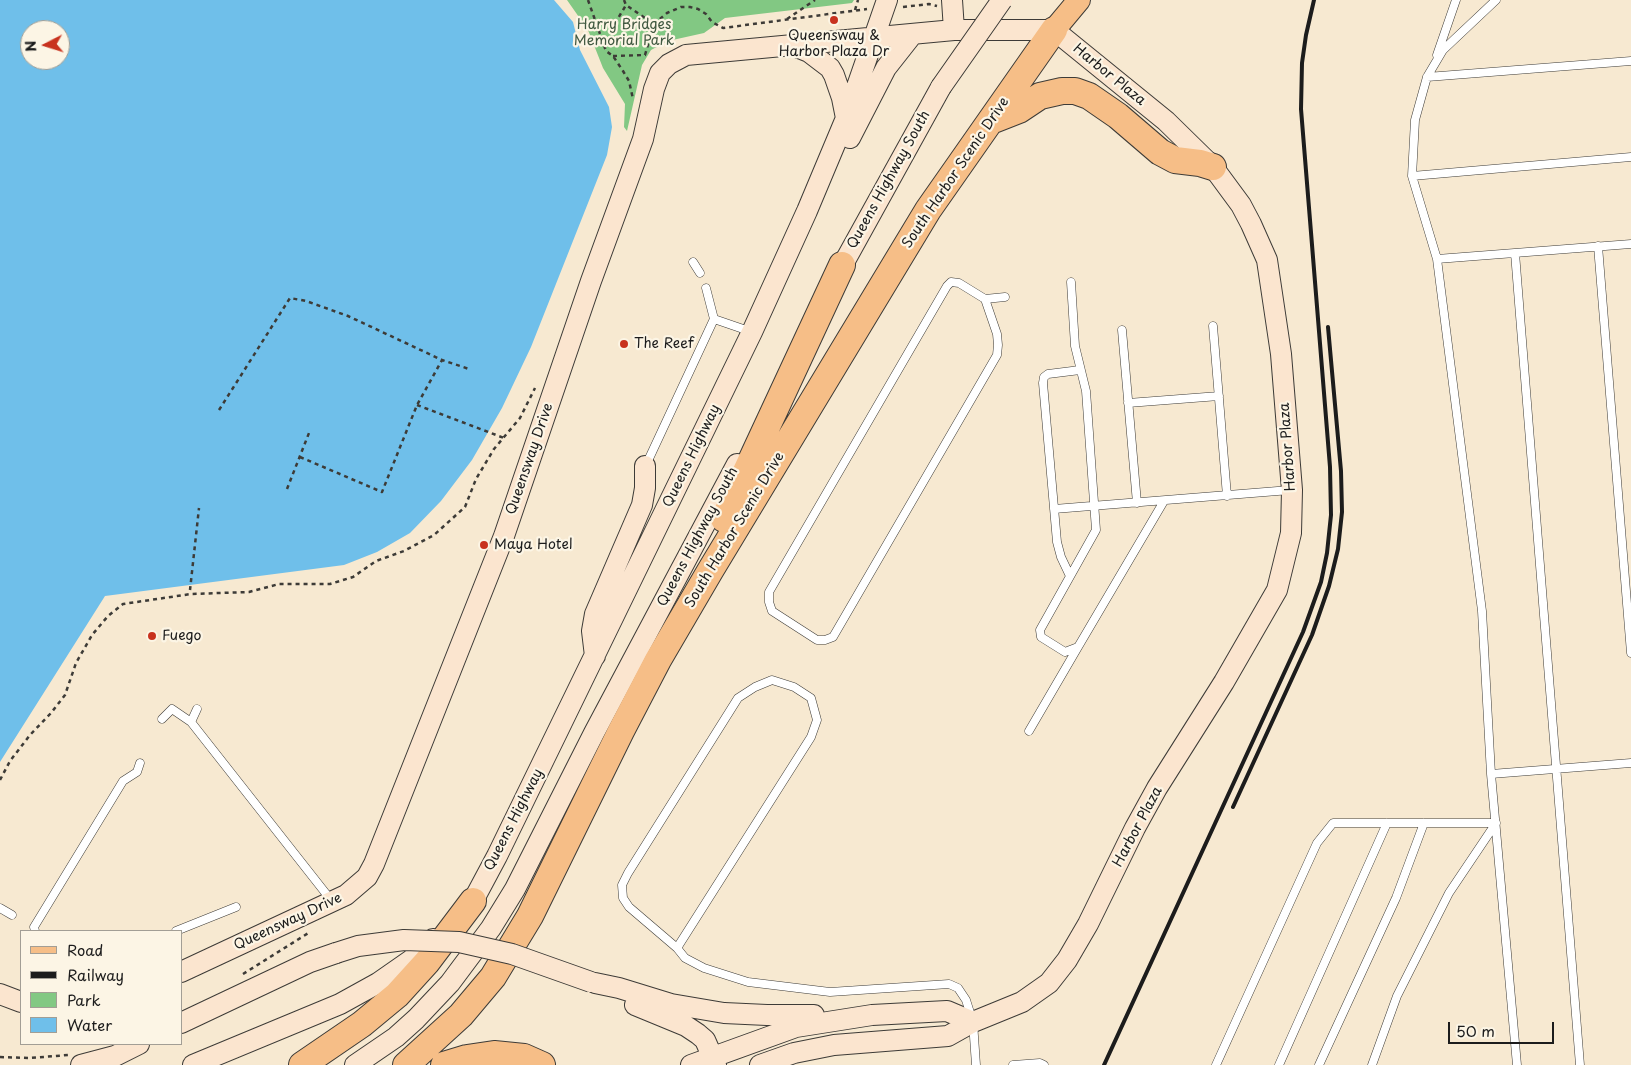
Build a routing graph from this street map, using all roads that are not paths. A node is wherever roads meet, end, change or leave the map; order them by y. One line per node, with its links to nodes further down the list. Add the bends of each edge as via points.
1 (1002, 0): 24 (main road, Queens Highway South, bridge, via 941,87)
2 (1079, 0): 8 (main road, South Harbor Scenic Drive)
3 (1456, 0): 13 (lane)
4 (1496, 0): 13 (lane, via 1443,50)
5 (891, 4): 10 (main road, Queens Highway)
6 (947, 4): 7 (main road)
7 (954, 30): 8 (main road); 9 (main road)
8 (1054, 30): 15 (highway, South Harbor Scenic Drive); 17 (main road, Harbor Plaza, via 1166,121)
9 (912, 35): 10 (main road); 26 (main road, via 886,68)
10 (874, 38): 11 (main road, Queensway Drive); 14 (main road, Queens Highway)
11 (794, 46): 14 (main road, via 809,52 830,68); 61 (main road, Queensway Drive, via 686,55 660,73 643,140 504,536 374,864 367,877 346,895)
12 (1631, 61): 13 (lane)
13 (1429, 74): 18 (lane, via 1416,120)
14 (846, 118): 26 (main road, Queens Highway)
15 (990, 122): 17 (highway, via 1019,110 1040,96 1075,91 1089,96 1118,116 1160,152 1175,160); 49 (highway, South Harbor Scenic Drive, via 928,210)
16 (1631, 157): 18 (lane)
17 (1213, 167): 39 (main road, Harbor Plaza, via 1241,205 1267,260 1280,354)
18 (1412, 176): 22 (lane)
19 (1631, 244): 20 (lane)
20 (1598, 246): 21 (lane); 47 (lane)
21 (1515, 253): 22 (lane); 56 (lane)
22 (1437, 259): 57 (lane, via 1482,611)
23 (693, 262): 25 (lane)
24 (842, 265): 49 (highway); 81 (main road, Queens Highway South, via 515,889 450,983 396,1037)
25 (700, 272)
26 (778, 275): 34 (main road, Queens Highway)
27 (1071, 282): 35 (lane, via 1075,346)
28 (706, 288): 31 (lane)
29 (1005, 297): 30 (lane)
30 (985, 299): 30 (lane, via 959,283 952,282 947,286 769,592 772,611 817,640 832,637 997,354 997,334)
31 (714, 319): 34 (lane); 38 (lane)
32 (1213, 326): 36 (lane)
33 (1122, 330): 37 (lane)
34 (752, 332): 48 (main road, Queens Highway)
35 (1080, 370): 43 (lane, via 1086,391); 44 (lane, via 1044,377)
36 (1219, 396): 37 (lane); 40 (lane)
37 (1128, 403): 42 (lane)
38 (645, 466): 48 (main road, via 642,505 595,614 592,631)
39 (1292, 490): 40 (lane); 74 (main road, Harbor Plaza, via 1291,533 1277,590 1157,788 1067,960 1049,983 1022,1002)
40 (1227, 496): 41 (lane)
41 (1164, 501): 42 (lane); 46 (lane)
42 (1137, 503): 43 (lane)
43 (1093, 506): 44 (lane); 45 (lane, via 1096,530)
44 (1054, 509): 45 (lane, via 1057,542)
45 (1070, 576): 46 (lane, via 1040,630 1041,637 1065,652)
46 (1078, 647): 53 (lane)
47 (1631, 653)
48 (595, 656): 62 (main road, Queens Highway)
49 (658, 660): 82 (highway, South Harbor Scenic Drive, via 526,924 492,977 461,1015)
50 (197, 709): 52 (lane)
51 (162, 719): 52 (lane, via 172,709)
52 (191, 722): 61 (lane)
53 (1029, 731)
54 (1631, 762): 56 (lane)
55 (140, 763): 66 (lane, via 137,772 123,781)
56 (1556, 769): 57 (lane); 95 (lane)
57 (1491, 774): 60 (lane)
58 (1387, 823): 59 (lane); 90 (lane, via 1333,823 1317,843); 91 (lane)
59 (1424, 823): 60 (lane); 92 (lane, via 1396,898)
60 (1496, 823): 93 (lane, via 1449,892 1397,996); 94 (lane)
61 (332, 901): 69 (main road, Queensway Drive)
62 (473, 901): 79 (main road, Queens Highway, via 411,960 378,983 317,1015); 80 (highway, via 427,962 397,995 362,1024)
63 (236, 907): 67 (lane)
64 (0, 908): 65 (lane)
65 (12, 915)
66 (34, 930)
67 (178, 930)
68 (677, 948): 68 (lane, via 811,737 817,720 811,698 794,687 772,680 738,698 622,885 629,907); 74 (lane, via 685,958 704,968 748,982 792,988 830,992 949,984 958,988 966,1000)
69 (182, 972)
70 (593, 982): 73 (main road, via 671,1004 724,1013); 75 (main road, bridge, via 512,954 460,942 404,940 358,946 310,962); 78 (main road, via 620,998 686,1026 705,1040)
71 (0, 994): 72 (main road)
72 (20, 1002)
73 (872, 1015): 74 (main road, via 947,1011); 78 (main road, via 796,1027)
74 (973, 1022): 86 (main road, Harbor Plaza, via 948,1036 834,1046); 87 (lane)
75 (182, 1023)
76 (138, 1045): 77 (main road, via 115,1056)
77 (78, 1059)
78 (715, 1061): 85 (main road)
79 (193, 1065)
80 (302, 1065)
81 (355, 1065)
82 (406, 1065)
83 (444, 1065): 84 (highway, via 494,1054 524,1057)
84 (542, 1065)
85 (691, 1065)
86 (760, 1065)
87 (976, 1065)
88 (1013, 1065): 89 (lane)
89 (1044, 1065)
90 (1216, 1065)
91 (1279, 1065)
92 (1319, 1065)
93 (1372, 1065)
94 (1517, 1065)
95 (1580, 1065)

